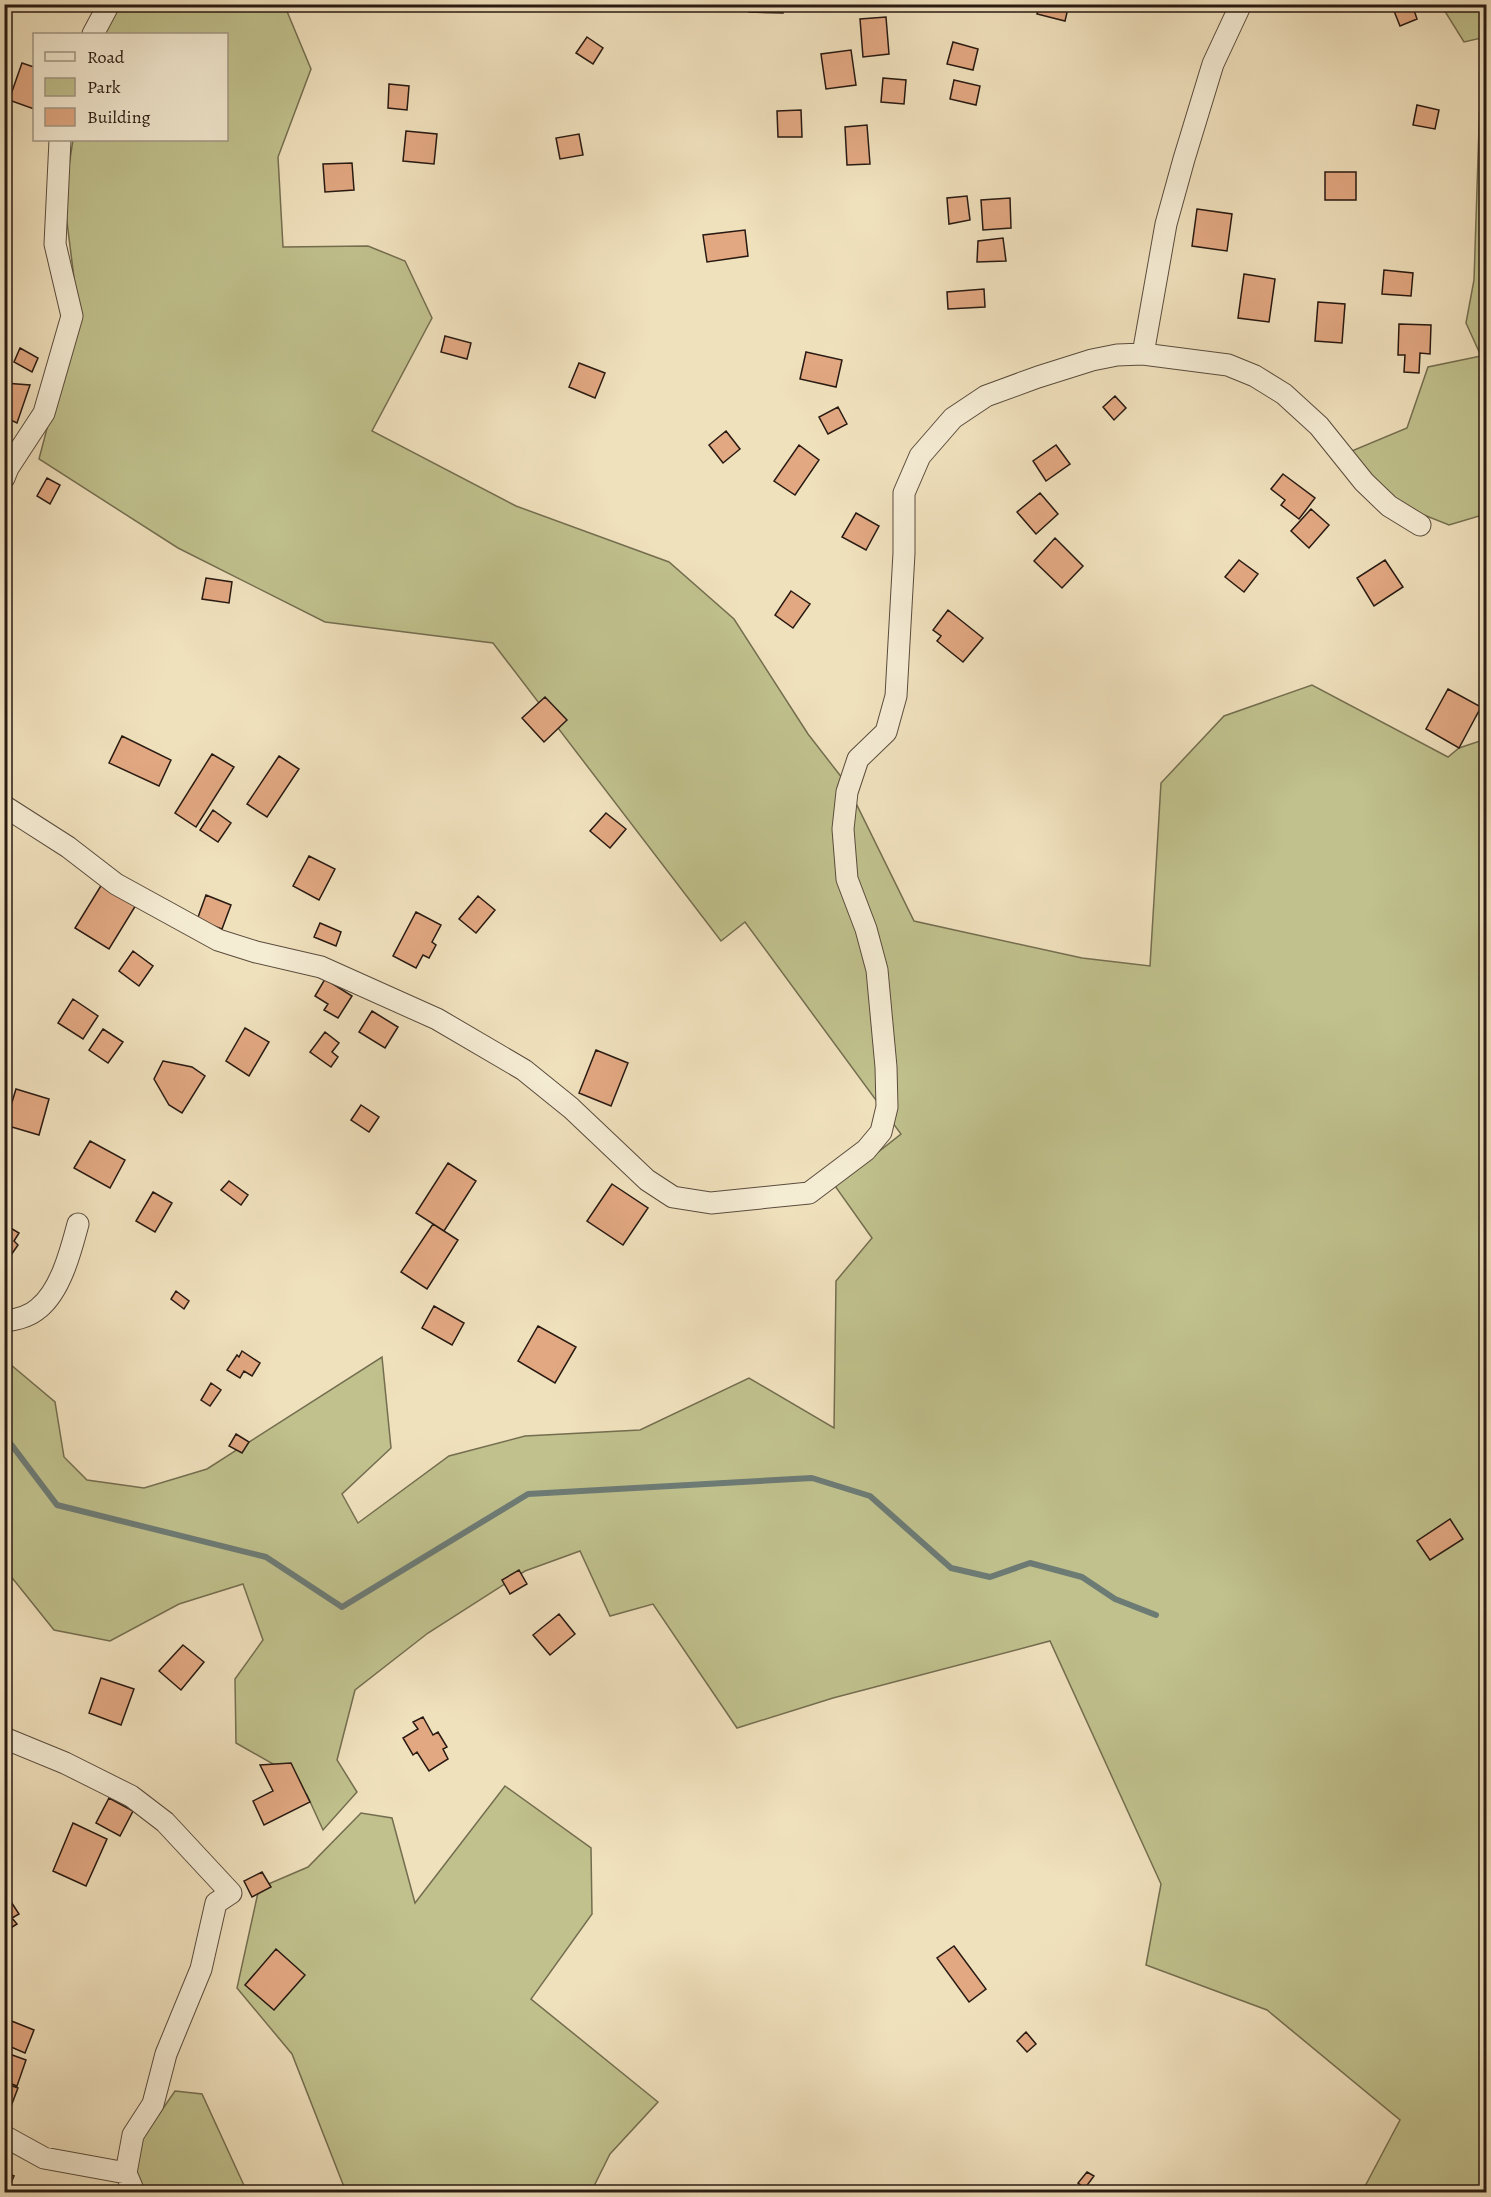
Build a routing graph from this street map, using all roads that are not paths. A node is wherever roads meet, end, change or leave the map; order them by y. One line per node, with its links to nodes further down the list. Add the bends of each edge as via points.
1 (109, 4): 3 (street)
2 (1241, 4): 5 (street, via 1214,64 1184,159 1166,224)
3 (94, 33)
4 (60, 141): 6 (street, via 55,244 72,316 44,413)
5 (1143, 354): 7 (street, via 1228,365 1255,376 1284,394 1319,426 1364,482 1389,506); 8 (street, via 1092,360 986,396 953,418 920,456 904,493 896,696 886,732 858,759 847,792 843,829 847,879 877,970 887,1107 881,1132 866,1150 809,1193 711,1203 673,1197 647,1180 571,1108 504,1058 437,1019 321,967 256,952 209,935 116,884)
6 (4, 478)
7 (1420, 525)
8 (4, 806)
9 (78, 1224): 10 (street, via 68,1262 51,1293 39,1308)
10 (4, 1322)
11 (4, 1738): 13 (street, via 131,1796 165,1822 231,1893 216,1903 201,1969 166,2054 153,2104 133,2135)
12 (4, 2136): 13 (street, via 44,2158)
13 (130, 2183)

